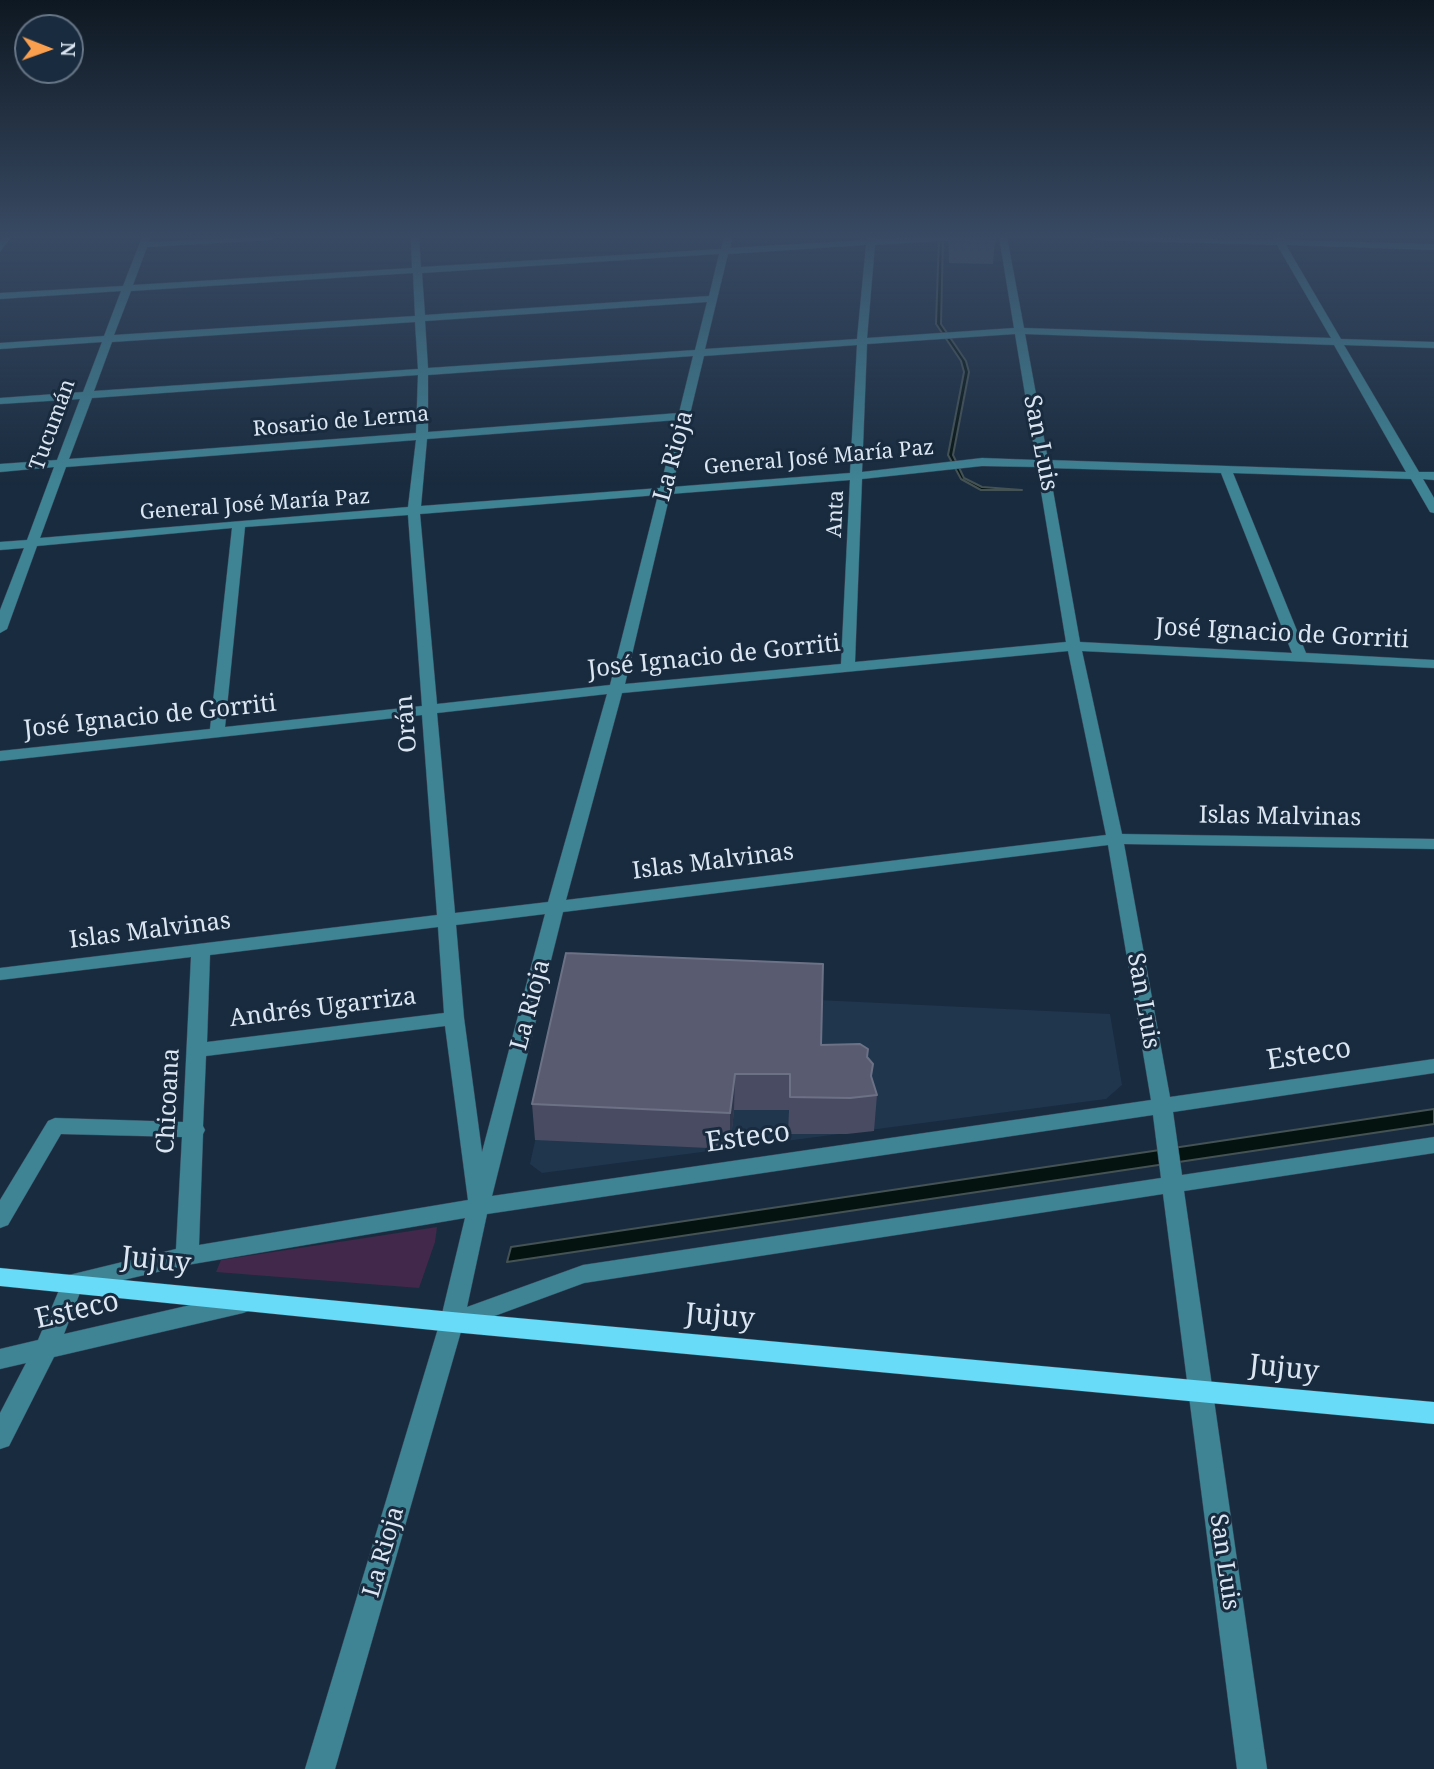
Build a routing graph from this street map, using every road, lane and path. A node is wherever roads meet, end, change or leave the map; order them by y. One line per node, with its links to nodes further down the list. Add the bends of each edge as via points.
1 (116, 320): 9 (street, Tucumán)
2 (383, 320): 9 (street)
3 (421, 320): 15 (street, Orán)
4 (708, 320): 14 (street, La Rioja)
5 (864, 320): 10 (street, Anta)
6 (1016, 320): 8 (street, San Luis)
7 (1324, 320): 11 (street)
8 (1018, 331): 10 (street); 11 (street); 20 (street, San Luis)
9 (109, 338): 13 (street); 16 (street, Tucumán)
10 (862, 340): 14 (street); 25 (street, Anta)
11 (1337, 342): 12 (street); 24 (street)
12 (1434, 345)
13 (0, 346)
14 (701, 352): 15 (street); 18 (street, La Rioja)
15 (423, 370): 16 (street); 19 (street, Orán)
16 (86, 394): 17 (street); 21 (street, Tucumán)
17 (0, 401)
18 (686, 415): 19 (street, Rosario de Lerma); 27 (street, La Rioja)
19 (422, 434): 21 (street, Rosario de Lerma); 29 (street, Orán)
20 (1045, 462): 23 (street, General José María Paz); 25 (street, General José María Paz, via 982,462); 34 (street, San Luis)
21 (61, 463): 22 (street, Rosario de Lerma); 31 (street, Tucumán)
22 (0, 468)
23 (1225, 469): 24 (street, General José María Paz); 35 (street)
24 (1413, 475): 26 (street, General José María Paz); 28 (street)
25 (857, 476): 27 (street, General José María Paz); 37 (street, Anta)
26 (1434, 476)
27 (664, 491): 29 (street, General José María Paz); 38 (street, La Rioja)
28 (1434, 509)
29 (414, 512): 30 (street, General José María Paz); 39 (street, Orán)
30 (239, 524): 31 (street, General José María Paz); 40 (street)
31 (32, 543): 32 (street, General José María Paz); 33 (street, Tucumán)
32 (0, 546)
33 (0, 629)
34 (1074, 646): 35 (street, José Ignacio de Gorriti); 37 (street, José Ignacio de Gorriti); 42 (street, San Luis)
35 (1301, 658): 36 (street, José Ignacio de Gorriti)
36 (1434, 664)
37 (848, 667): 38 (street, José Ignacio de Gorriti)
38 (616, 689): 39 (street, José Ignacio de Gorriti); 44 (street, La Rioja)
39 (428, 711): 40 (street, José Ignacio de Gorriti); 45 (street, Orán)
40 (217, 732): 41 (street, José Ignacio de Gorriti)
41 (0, 756)
42 (1115, 839): 43 (street, Islas Malvinas); 44 (street, Islas Malvinas); 51 (street, San Luis)
43 (1434, 844)
44 (556, 905): 45 (street, Islas Malvinas); 55 (street, La Rioja)
45 (445, 918): 46 (street, Islas Malvinas); 48 (street, Orán)
46 (201, 949): 47 (street, Islas Malvinas); 49 (street, Chicoana)
47 (0, 974)
48 (454, 1018): 49 (street, Andrés Ugarriza); 55 (street, Orán)
49 (198, 1050): 52 (street, Chicoana)
50 (1434, 1066): 51 (street, Esteco)
51 (1162, 1107): 54 (street, San Luis); 55 (street, Esteco)
52 (195, 1130): 56 (street, via 55,1126); 57 (street, Chicoana)
53 (1434, 1144): 54 (street)
54 (1175, 1185): 61 (street, via 583,1274); 64 (street, San Luis)
55 (478, 1207): 57 (street, Esteco); 61 (street, La Rioja)
56 (0, 1219)
57 (187, 1256): 59 (street, Esteco)
58 (0, 1277): 59 (main road, Jujuy)
59 (74, 1283): 60 (main road, Jujuy); 62 (street)
60 (249, 1301): 61 (main road, Jujuy); 62 (street, Esteco)
61 (452, 1322): 64 (main road, Jujuy); 67 (street, La Rioja)
62 (46, 1349): 63 (street, Esteco); 66 (street)
63 (0, 1359)
64 (1201, 1391): 65 (main road, Jujuy); 68 (street, San Luis)
65 (1434, 1413)
66 (0, 1438)
67 (320, 1769)
68 (1252, 1769)

